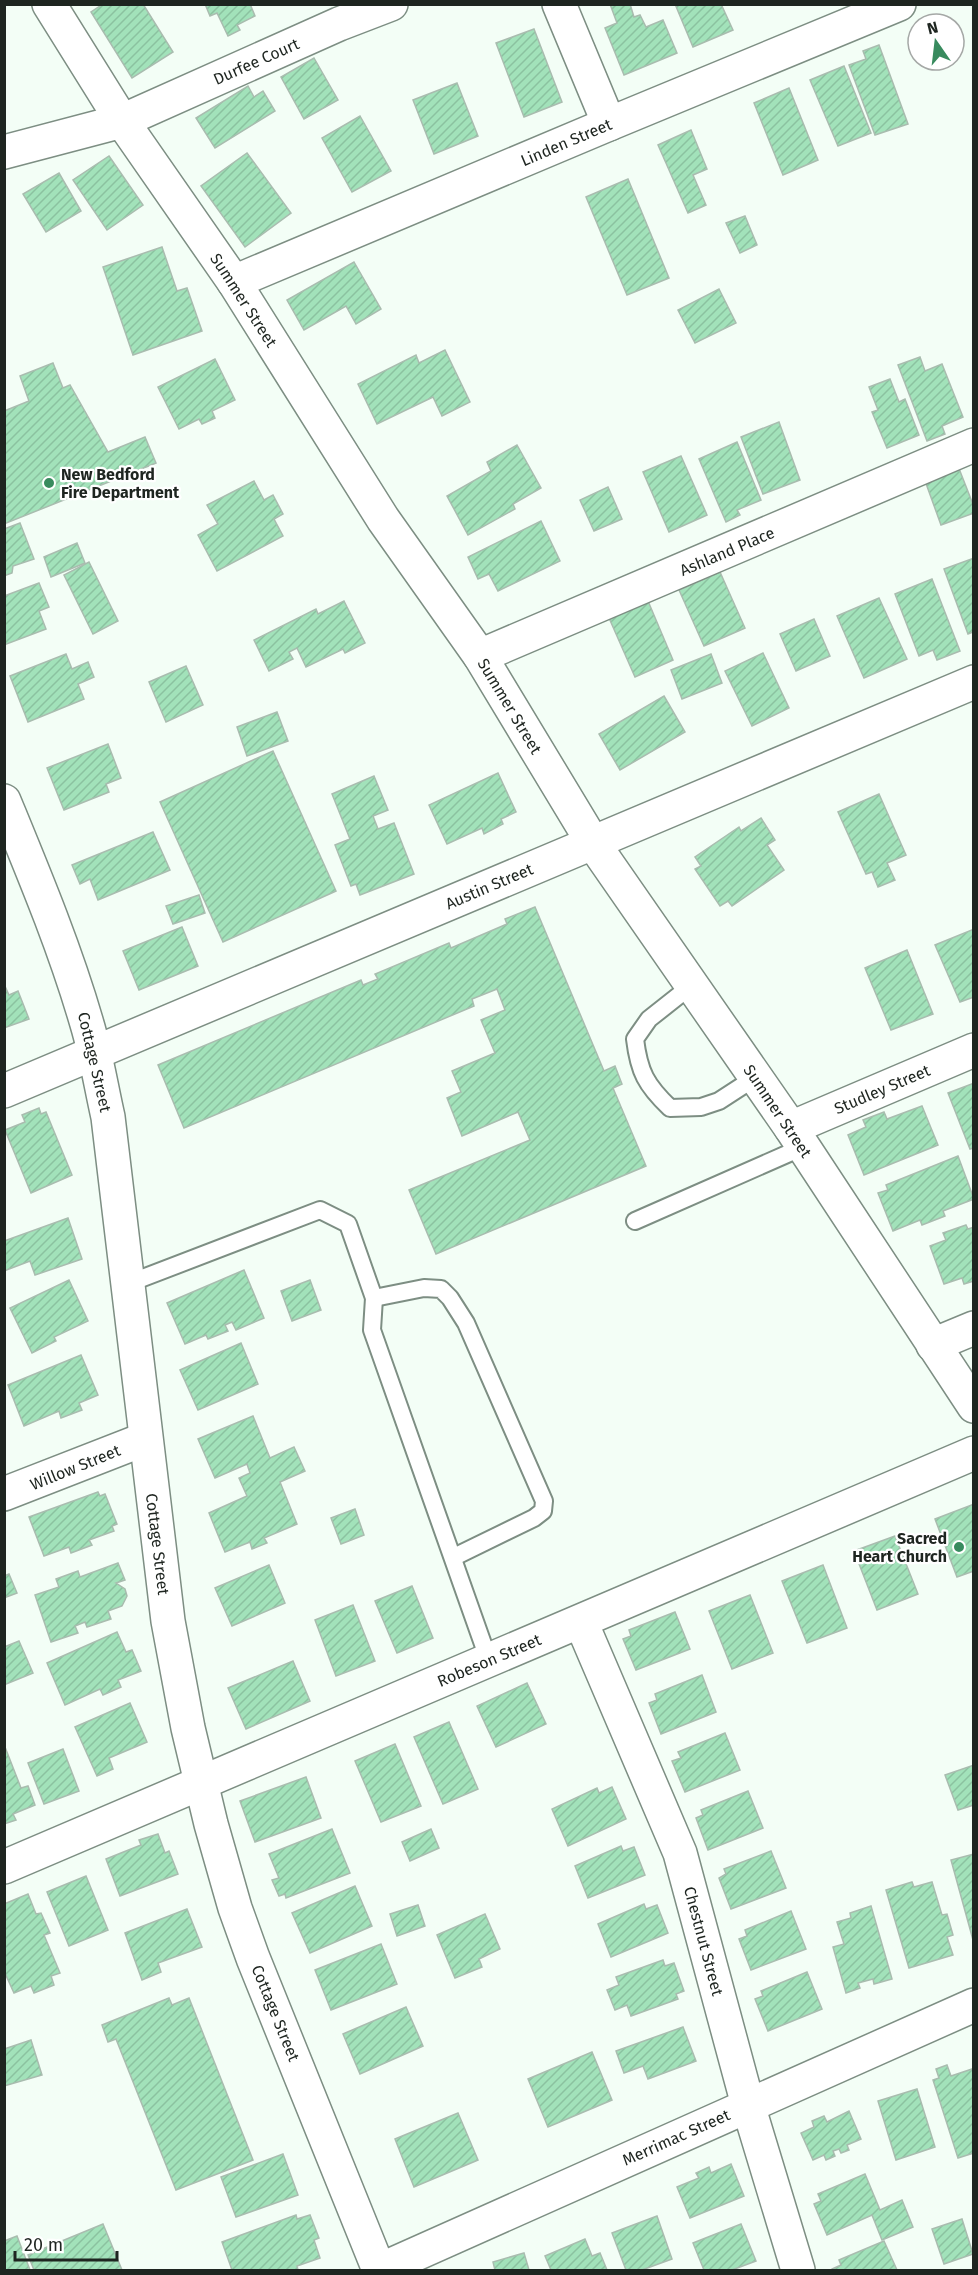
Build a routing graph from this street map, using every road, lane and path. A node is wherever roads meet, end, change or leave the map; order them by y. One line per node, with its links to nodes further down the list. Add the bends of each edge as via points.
1 (49, 4): 5 (street, Summer Street)
2 (390, 4): 5 (street, Durfee Court)
3 (559, 4): 6 (street)
4 (894, 6): 6 (street, Linden Street)
5 (122, 121): 7 (street, Durfee Court); 8 (street, Summer Street)
6 (609, 124): 8 (street, Linden Street)
7 (4, 152)
8 (234, 282): 10 (street, Summer Street, via 383,519)
9 (974, 445): 10 (street, Ashland Place)
10 (480, 656): 13 (street, Summer Street)
11 (974, 682): 13 (street, Austin Street)
12 (4, 801): 16 (street, Cottage Street, via 67,961)
13 (593, 843): 14 (street, Summer Street); 16 (street, Austin Street)
14 (692, 986): 17 (street, Summer Street); 17 (lane, via 650,1019 635,1039 638,1066 653,1092 670,1108 701,1107 719,1101)
15 (974, 1050): 19 (street, Studley Street)
16 (94, 1053): 18 (street, Austin Street); 21 (street, Cottage Street, via 108,1117)
17 (756, 1077): 19 (street, Summer Street)
18 (4, 1091)
19 (797, 1137): 20 (lane); 24 (street, Summer Street)
20 (635, 1221)
21 (127, 1284): 22 (lane, via 320,1210 348,1224); 26 (street, Cottage Street)
22 (374, 1298): 29 (lane, via 372,1330); 29 (lane, via 424,1288 441,1289 450,1298 466,1323 544,1501 543,1510 534,1518)
23 (974, 1328): 24 (street)
24 (933, 1345): 25 (street, Summer Street)
25 (974, 1406)
26 (145, 1439): 28 (street, Willow Street); 32 (street, Cottage Street, via 168,1621)
27 (974, 1453): 30 (street, Robeson Street)
28 (4, 1494)
29 (454, 1557): 31 (lane)
30 (581, 1622): 31 (street, Robeson Street); 35 (street, Chestnut Street, via 680,1852)
31 (489, 1660): 32 (street, Robeson Street)
32 (201, 1782): 33 (street, Robeson Street); 36 (street, Cottage Street, via 253,1958)
33 (4, 1867)
34 (974, 2005): 35 (street, Merrimac Street)
35 (748, 2105): 36 (street, Merrimac Street); 37 (street, Chestnut Street)
36 (380, 2271)
37 (798, 2271)

